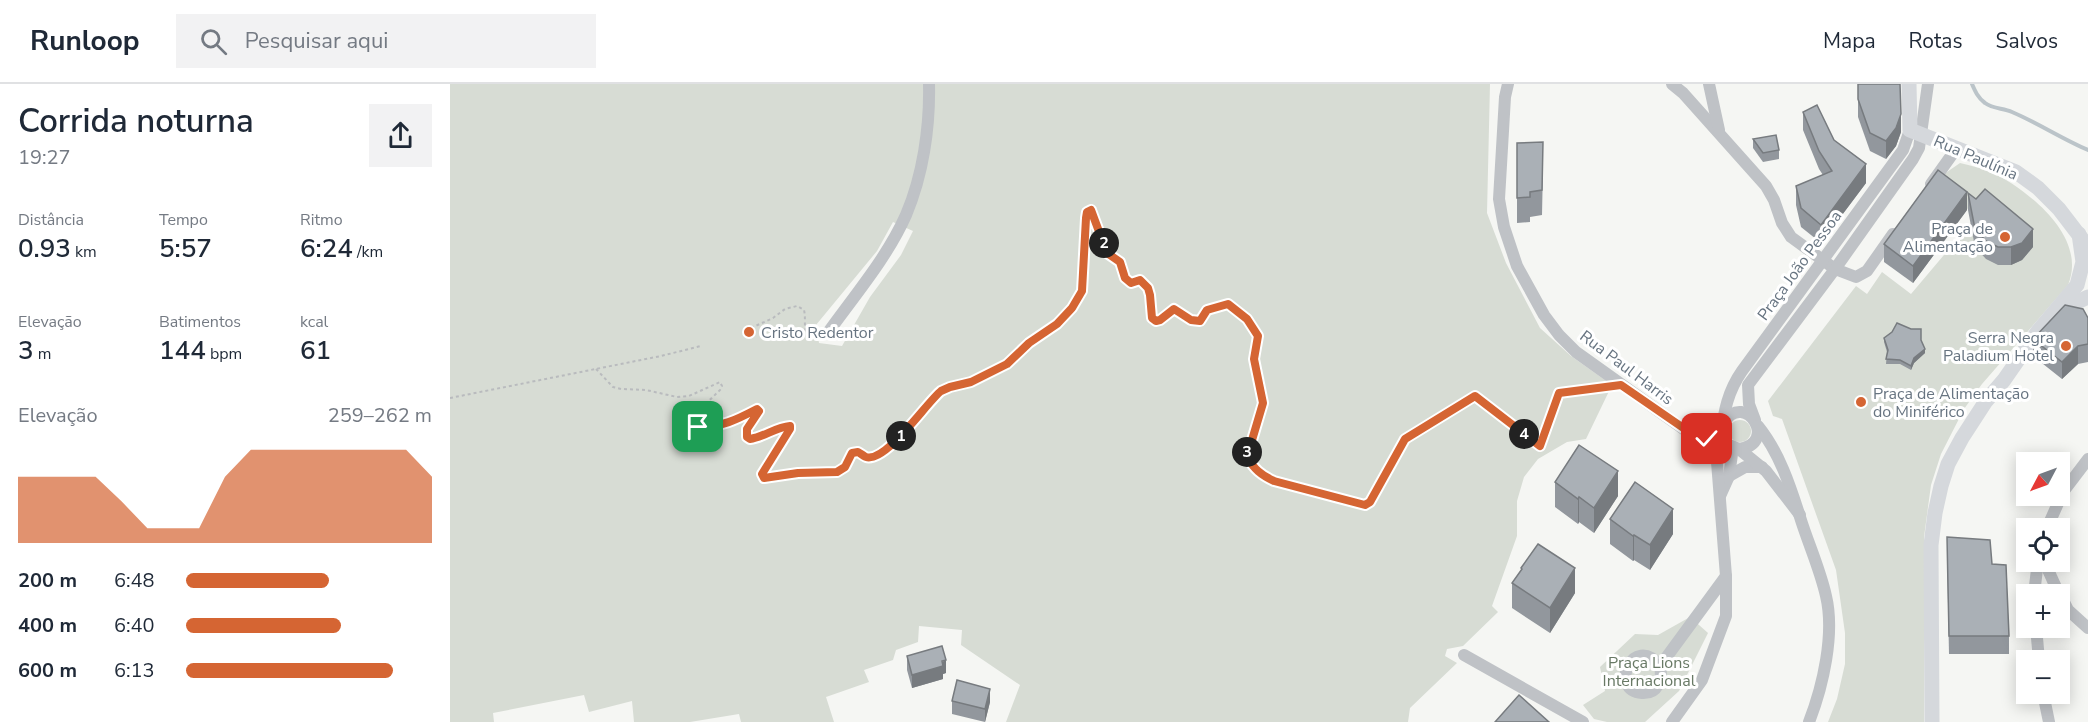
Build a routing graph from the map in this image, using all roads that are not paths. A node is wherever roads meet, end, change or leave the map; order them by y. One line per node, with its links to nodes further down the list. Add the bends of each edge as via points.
1 (930, 84): 18 (street, via 921,165 906,214 879,261)
2 (1508, 84): 20 (street, Rua Paul Harris, via 1499,199 1517,266 1544,315 1576,352 1695,436)
3 (1672, 84): 7 (street)
4 (1709, 84): 7 (street)
5 (1909, 84): 8 (main road)
6 (1928, 84): 8 (street)
7 (1719, 131): 14 (street, via 1766,186 1786,232)
8 (1916, 132): 9 (main road, Rua Paulínia); 14 (street, Praça João Pessoa); 15 (street, Praça João Pessoa, via 1919,148)
9 (1956, 148): 10 (street); 12 (main road, Rua Paulínia, via 2016,172 2038,188)
10 (1924, 192)
11 (1904, 219): 15 (street, via 1862,275 1856,277)
12 (2079, 234): 13 (main road, Rua Paulínia); 17 (main road, via 2081,275)
13 (2088, 248)
14 (1823, 261): 15 (street); 20 (street, Praça João Pessoa, via 1732,385 1726,402)
15 (1835, 269): 19 (street, Praça João Pessoa, via 1748,385)
16 (2088, 297): 17 (main road)
17 (2053, 314): 36 (main road, via 1962,438 1941,486 1931,545)
18 (827, 334)
19 (1756, 423): 20 (street, via 1757,437 1745,448); 20 (street, via 1745,413 1727,417); 25 (street, via 1774,448)
20 (1728, 438): 22 (street); 23 (street); 24 (street, via 1719,450 1717,462)
21 (2088, 459): 26 (street, via 2063,492)
22 (1762, 467): 23 (street, via 1745,467); 25 (street)
23 (1729, 476): 24 (street)
24 (1719, 497): 27 (street)
25 (1800, 515): 35 (street, via 1826,597 1828,629 1824,668)
26 (2052, 518)
27 (1726, 576): 31 (street); 34 (street, via 1726,616 1712,656 1702,680)
28 (2070, 612): 29 (street)
29 (2088, 628)
30 (1464, 655): 33 (street)
31 (1660, 666)
32 (2045, 704): 37 (street)
33 (1583, 722)
34 (1672, 722)
35 (1809, 722)
36 (1932, 722)
37 (2049, 722)

